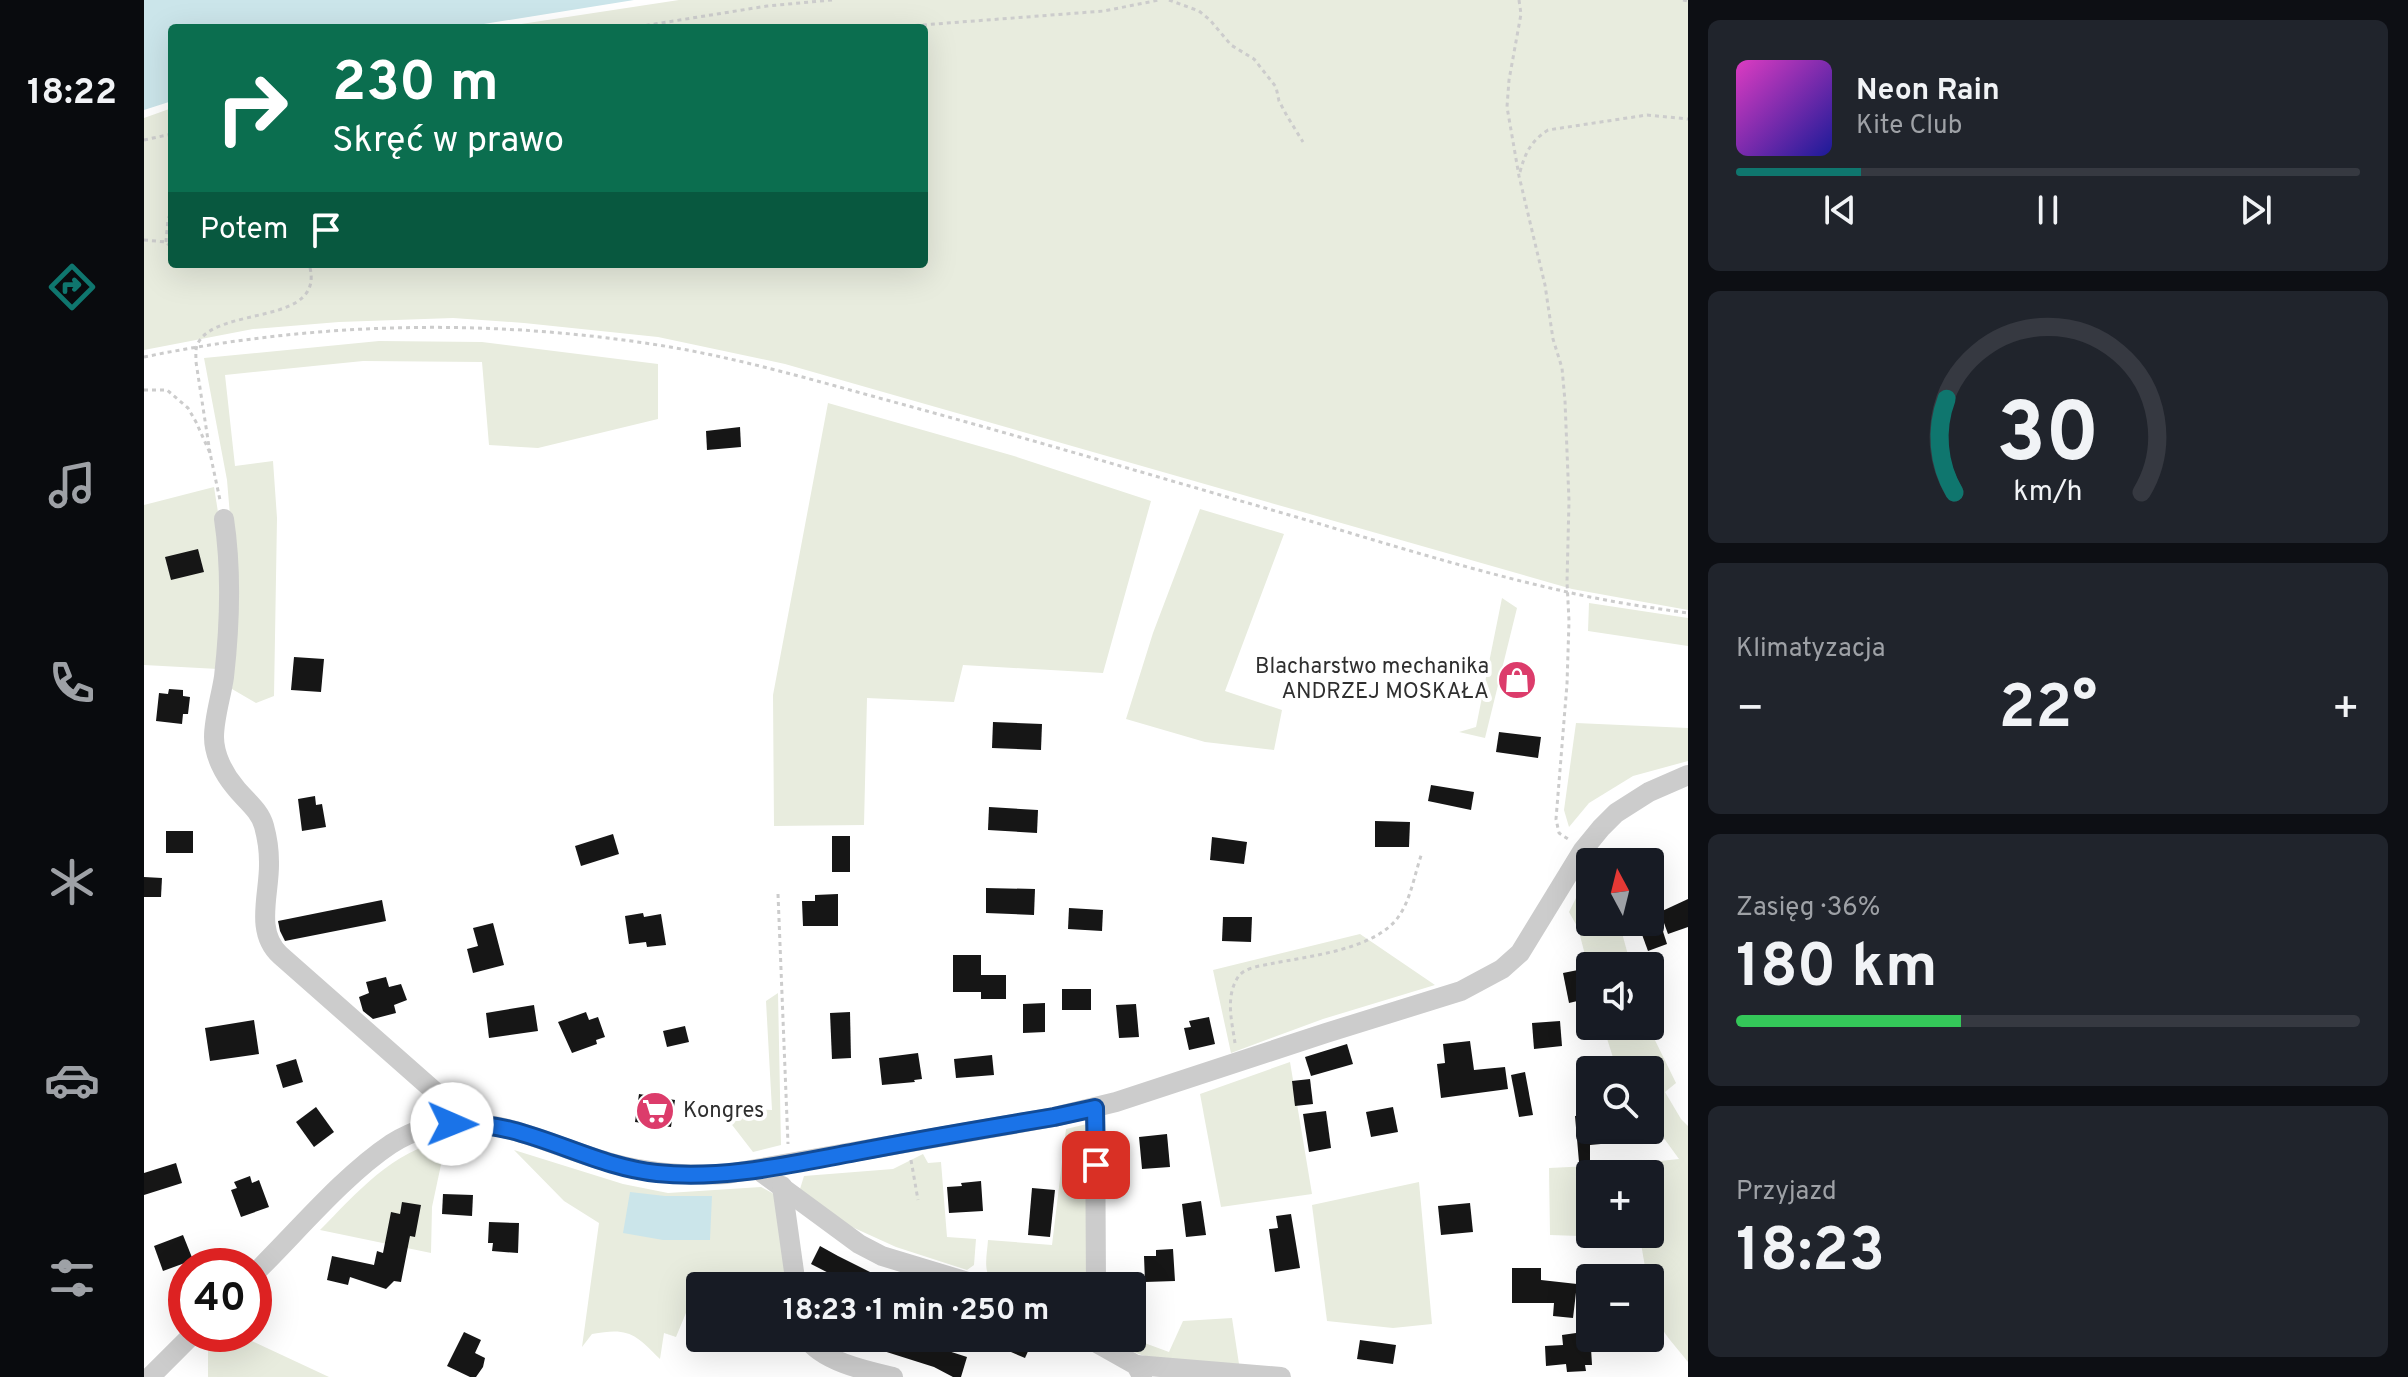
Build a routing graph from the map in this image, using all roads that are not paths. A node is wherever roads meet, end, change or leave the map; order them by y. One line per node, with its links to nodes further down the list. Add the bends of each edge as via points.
1 (224, 519): 4 (street, via 229,618 214,737 221,765 263,823 269,862 267,938 441,1097)
2 (1688, 775): 3 (street, via 1631,802 1601,828 1530,939 1502,969 1433,1001)
3 (1095, 1108): 5 (street); 10 (street)
4 (452, 1124): 5 (street, via 506,1127 656,1173); 7 (street, via 408,1135 379,1153)
5 (757, 1169): 6 (street)
6 (782, 1186): 8 (street); 9 (street, via 859,1244)
7 (272, 1256)
8 (794, 1272)
9 (935, 1272)
10 (1096, 1272)
11 (175, 1352): 15 (street)
12 (823, 1352): 16 (street, via 852,1367)
13 (1111, 1352): 14 (street)
14 (1139, 1371): 17 (street)
15 (150, 1377)
16 (893, 1377)
17 (1281, 1377)

